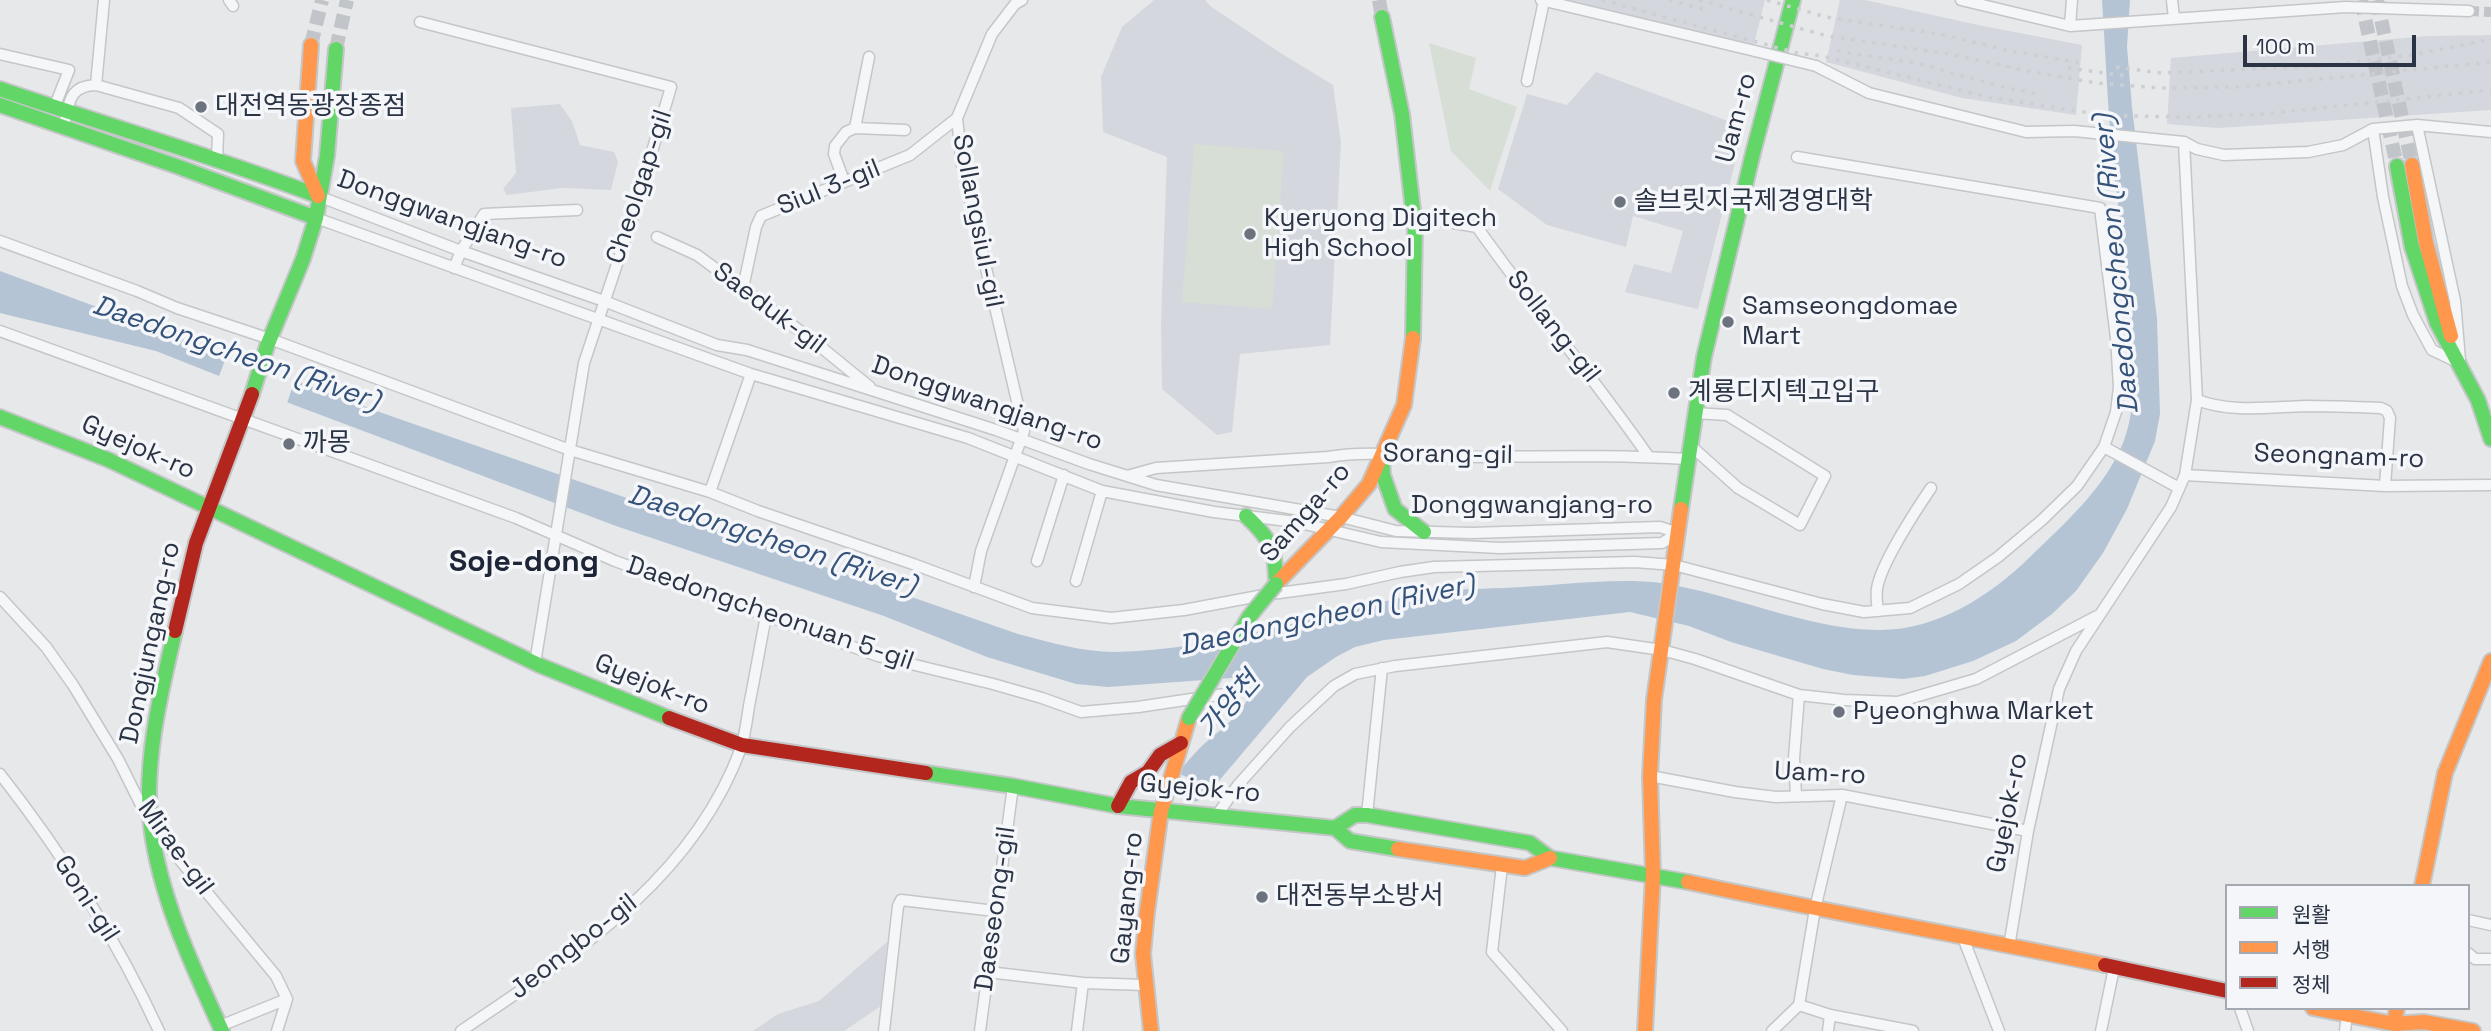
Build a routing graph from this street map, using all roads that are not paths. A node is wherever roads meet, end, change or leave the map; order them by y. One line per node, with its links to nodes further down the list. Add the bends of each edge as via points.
1 (103, 0): 20 (street)
2 (1022, 0): 24 (street, Sollangsiul-gil, via 992,34)
3 (1543, 0): 19 (street); 31 (street, bridge, via 1816,66 1868,93 2026,132 2074,131)
4 (1793, 0): 53 (main road, Uam-ro, via 1703,357)
5 (1961, 0): 14 (street)
6 (2072, 0): 14 (street)
7 (2172, 0): 12 (street)
8 (2346, 4): 9 (street); 10 (street)
9 (2290, 5): 12 (street)
10 (2469, 11)
11 (1382, 17): 61 (main road, Samga-ro, via 1402,114 1415,228 1412,358 1404,405)
12 (2174, 18): 14 (street)
13 (419, 22): 45 (street, Cheolgap-gil, via 671,87)
14 (2070, 26)
15 (311, 46): 36 (main road, via 303,160)
16 (336, 49): 36 (main road, Dongjungang-ro, via 327,156)
17 (0, 54): 23 (street, via 69,71)
18 (869, 57): 27 (street)
19 (1527, 81)
20 (96, 85): 23 (street, via 82,86); 33 (street, via 179,108 218,134)
21 (0, 89): 23 (main road, Donggwangjang-ro)
22 (0, 105): 26 (main road, Donggwangjang-ro)
23 (61, 110): 26 (street); 33 (main road, Donggwangjang-ro)
24 (957, 118): 35 (street, Siul 3-gil, via 910,155); 57 (street, Sollangsiul-gil, via 962,165 1024,431)
25 (2417, 125): 28 (street); 30 (street); 49 (street, via 2455,300)
26 (63, 128): 38 (main road, Donggwangjang-ro)
27 (855, 128): 29 (street); 35 (street, via 835,146)
28 (2373, 128): 31 (street, via 2343,145 2308,152 2224,155); 49 (street, via 2402,286 2432,350)
29 (905, 130)
30 (2491, 132)
31 (2179, 142): 52 (street, Gyejok-ro)
32 (1797, 157): 58 (street, via 2101,208 2119,387)
33 (217, 161): 36 (main road, Donggwangjang-ro)
34 (2404, 166): 49 (main road)
35 (845, 181): 44 (street, Siul 3-gil, via 761,216)
36 (318, 196): 38 (main road, Dongjungang-ro); 42 (street, Donggwangjang-ro)
37 (577, 210): 42 (street, via 484,214)
38 (316, 218): 43 (street, Donggwangjang-ro); 48 (main road, Dongjungang-ro)
39 (1442, 222): 63 (street, Sollang-gil, via 1478,227)
40 (657, 237): 44 (street, Saeduk-gil, via 697,255)
41 (0, 241): 48 (street)
42 (461, 251): 43 (street); 45 (street, Donggwangjang-ro)
43 (454, 268): 46 (street, Donggwangjang-ro)
44 (743, 288): 51 (street, Saeduk-gil)
45 (604, 301): 46 (street, Cheolgap-gil); 51 (street, Donggwangjang-ro, via 717,345 747,350)
46 (598, 318): 50 (street, Donggwangjang-ro); 60 (street, Cheolgap-gil, via 584,363)
47 (0, 331): 55 (street, Daedongcheonuan 5-gil)
48 (268, 343): 55 (main road, Dongjungang-ro); 60 (street)
49 (2460, 364): 56 (main road)
50 (751, 374): 62 (street, Donggwangjang-ro); 72 (street)
51 (875, 392): 57 (street, Donggwangjang-ro)
52 (2197, 400): 65 (street, Gyejok-ro); 68 (street, via 2255,408 2381,408 2390,418)
53 (1695, 413): 59 (main road, Uam-ro); 59 (street, via 1727,415 1825,476 1800,526)
54 (0, 417): 73 (main road, Gyejok-ro)
55 (243, 417): 73 (main road, Dongjungang-ro); 77 (street, Daedongcheonuan 5-gil)
56 (2491, 439)
57 (1021, 441): 62 (street, Sollangsiul-gil); 66 (street, Donggwangjang-ro)
58 (2104, 447): 70 (street); 86 (street, via 2077,486 1998,557 1959,584 1910,608)
59 (1689, 452): 63 (street, Sorang-gil); 79 (main road, Uam-ro)
60 (570, 454): 72 (street); 77 (street, Cheolgap-gil)
61 (1382, 455): 63 (street, Sorang-gil); 66 (street, Sorang-gil, via 1353,453 1156,468); 75 (main road, Samga-ro, via 1369,484); 78 (main road, via 1383,475 1395,509)
62 (1015, 456): 64 (street, Donggwangjang-ro); 84 (street, Sollangsiul-gil, via 981,551)
63 (1649, 457)
64 (1063, 475): 71 (street, Donggwangjang-ro); 80 (street)
65 (2185, 475): 68 (street, Seongnam-ro); 70 (street, Gyejok-ro)
66 (1126, 476): 75 (street, Donggwangjang-ro)
67 (2491, 485): 68 (street, Seongnam-ro)
68 (2385, 486)
69 (1931, 488): 86 (street, via 1880,577)
70 (2179, 488): 87 (street, Gyejok-ro)
71 (1102, 491): 74 (street, Donggwangjang-ro); 82 (street)
72 (710, 492): 84 (street)
73 (208, 506): 91 (main road, Gyejok-ro); 106 (main road, Dongjungang-ro, via 163,681 150,773)
74 (1246, 516): 76 (street, Donggwangjang-ro); 83 (main road, via 1269,536 1276,557)
75 (1341, 517): 76 (main road, Samga-ro); 78 (street, Donggwangjang-ro, via 1396,531)
76 (1329, 529): 79 (street, Donggwangjang-ro, via 1381,542 1500,548 1662,543); 83 (main road, Samga-ro)
77 (556, 532): 88 (street, Daedongcheonuan 5-gil, via 615,561); 91 (street)
78 (1424, 532): 79 (street, Donggwangjang-ro, via 1660,527)
79 (1678, 533): 81 (main road, Uam-ro)
80 (1037, 561)
81 (1674, 565): 84 (street, via 1434,567 1111,618 1032,608); 86 (street, via 1822,604); 89 (main road, Uam-ro)
82 (1076, 581)
83 (1276, 584): 95 (main road, Samga-ro, bridge, via 1249,617 1189,718)
84 (974, 587)
85 (0, 597): 106 (street, Mirae-gil, via 73,685)
86 (1878, 611)
87 (2099, 615): 93 (street, via 1976,679 1898,702); 108 (street, Gyejok-ro, via 2059,689)
88 (766, 616): 94 (street, Daedongcheonuan 5-gil, via 878,656 993,684 1081,712); 96 (street, Jeongbo-gil)
89 (1662, 650): 92 (street, via 1607,642); 93 (street); 98 (main road, Uam-ro)
90 (2491, 661): 112 (main road, via 2445,773)
91 (535, 663): 96 (main road, Gyejok-ro)
92 (1382, 668): 104 (street, via 1355,674 1334,686 1290,727); 105 (street)
93 (1799, 695): 101 (street)
94 (1232, 697)
95 (1181, 743): 102 (main road, via 1131,782); 103 (main road, Samga-ro)
96 (742, 745): 99 (main road, Gyejok-ro); 137 (street, Jeongbo-gil, via 680,855 638,901 568,957)
97 (0, 774): 135 (street, Goni-gil, via 113,939)
98 (1650, 776): 101 (street, Uam-ro, via 1735,792); 111 (main road, Uam-ro)
99 (1013, 786): 102 (main road, Gyejok-ro); 114 (street, Daeseong-gil)
100 (1842, 795): 101 (street, Uam-ro); 108 (street, Uam-ro); 113 (street)
101 (1796, 796)
102 (1118, 806): 103 (main road, Gyejok-ro)
103 (1161, 811): 104 (main road, Gyejok-ro); 124 (main road, Gayang-ro, via 1143,954)
104 (1217, 815): 107 (main road, Gyejok-ro)
105 (1367, 815): 107 (main road, Gyejok-ro, via 1355,815); 109 (main road, Gyejok-ro, via 1530,843)
106 (151, 825): 126 (street, Mirae-gil, via 276,976); 133 (main road, Dongjungang-ro, via 166,897)
107 (1335, 828): 110 (main road, Gyejok-ro, via 1350,841)
108 (2028, 831): 118 (street, Gyejok-ro)
109 (1550, 858): 110 (main road, Gyejok-ro, via 1525,868); 111 (main road, Gyejok-ro)
110 (1502, 866): 142 (street, via 1492,952)
111 (1653, 875): 113 (main road, Gyejok-ro); 143 (main road, Uam-ro)
112 (2422, 884)
113 (1815, 909): 117 (main road, Gyejok-ro); 127 (street)
114 (995, 911): 122 (street, Daeseong-gil); 138 (street, via 901,900)
115 (2470, 920): 116 (street)
116 (2491, 925)
117 (1962, 935): 118 (main road, Gyejok-ro); 147 (street)
118 (2009, 947): 121 (main road, Gyejok-ro)
119 (2470, 955): 120 (street)
120 (2491, 959)
121 (2114, 968): 125 (main road, Gyejok-ro); 148 (street)
122 (988, 972): 123 (street); 139 (street, Daeseong-gil)
123 (1083, 983): 124 (street); 140 (street)
124 (1145, 985): 141 (main road, Gayang-ro)
125 (2225, 991)
126 (287, 999): 133 (street); 136 (street)
127 (1799, 1005): 132 (street); 144 (street)
128 (2241, 1010): 149 (street)
129 (2323, 1010): 131 (main road)
130 (2397, 1010): 134 (main road)
131 (2347, 1015): 134 (main road); 150 (street)
132 (1830, 1016): 145 (street); 146 (street)
133 (221, 1028)
134 (2397, 1028): 151 (main road, via 2424,1022)
135 (159, 1031)
136 (277, 1031)
137 (461, 1031)
138 (884, 1031)
139 (980, 1031)
140 (1077, 1031)
141 (1151, 1031)
142 (1562, 1031)
143 (1645, 1031)
144 (1772, 1031)
145 (1828, 1031)
146 (1913, 1031)
147 (1999, 1031)
148 (2101, 1031)
149 (2248, 1031)
150 (2345, 1031)
151 (2473, 1031)

